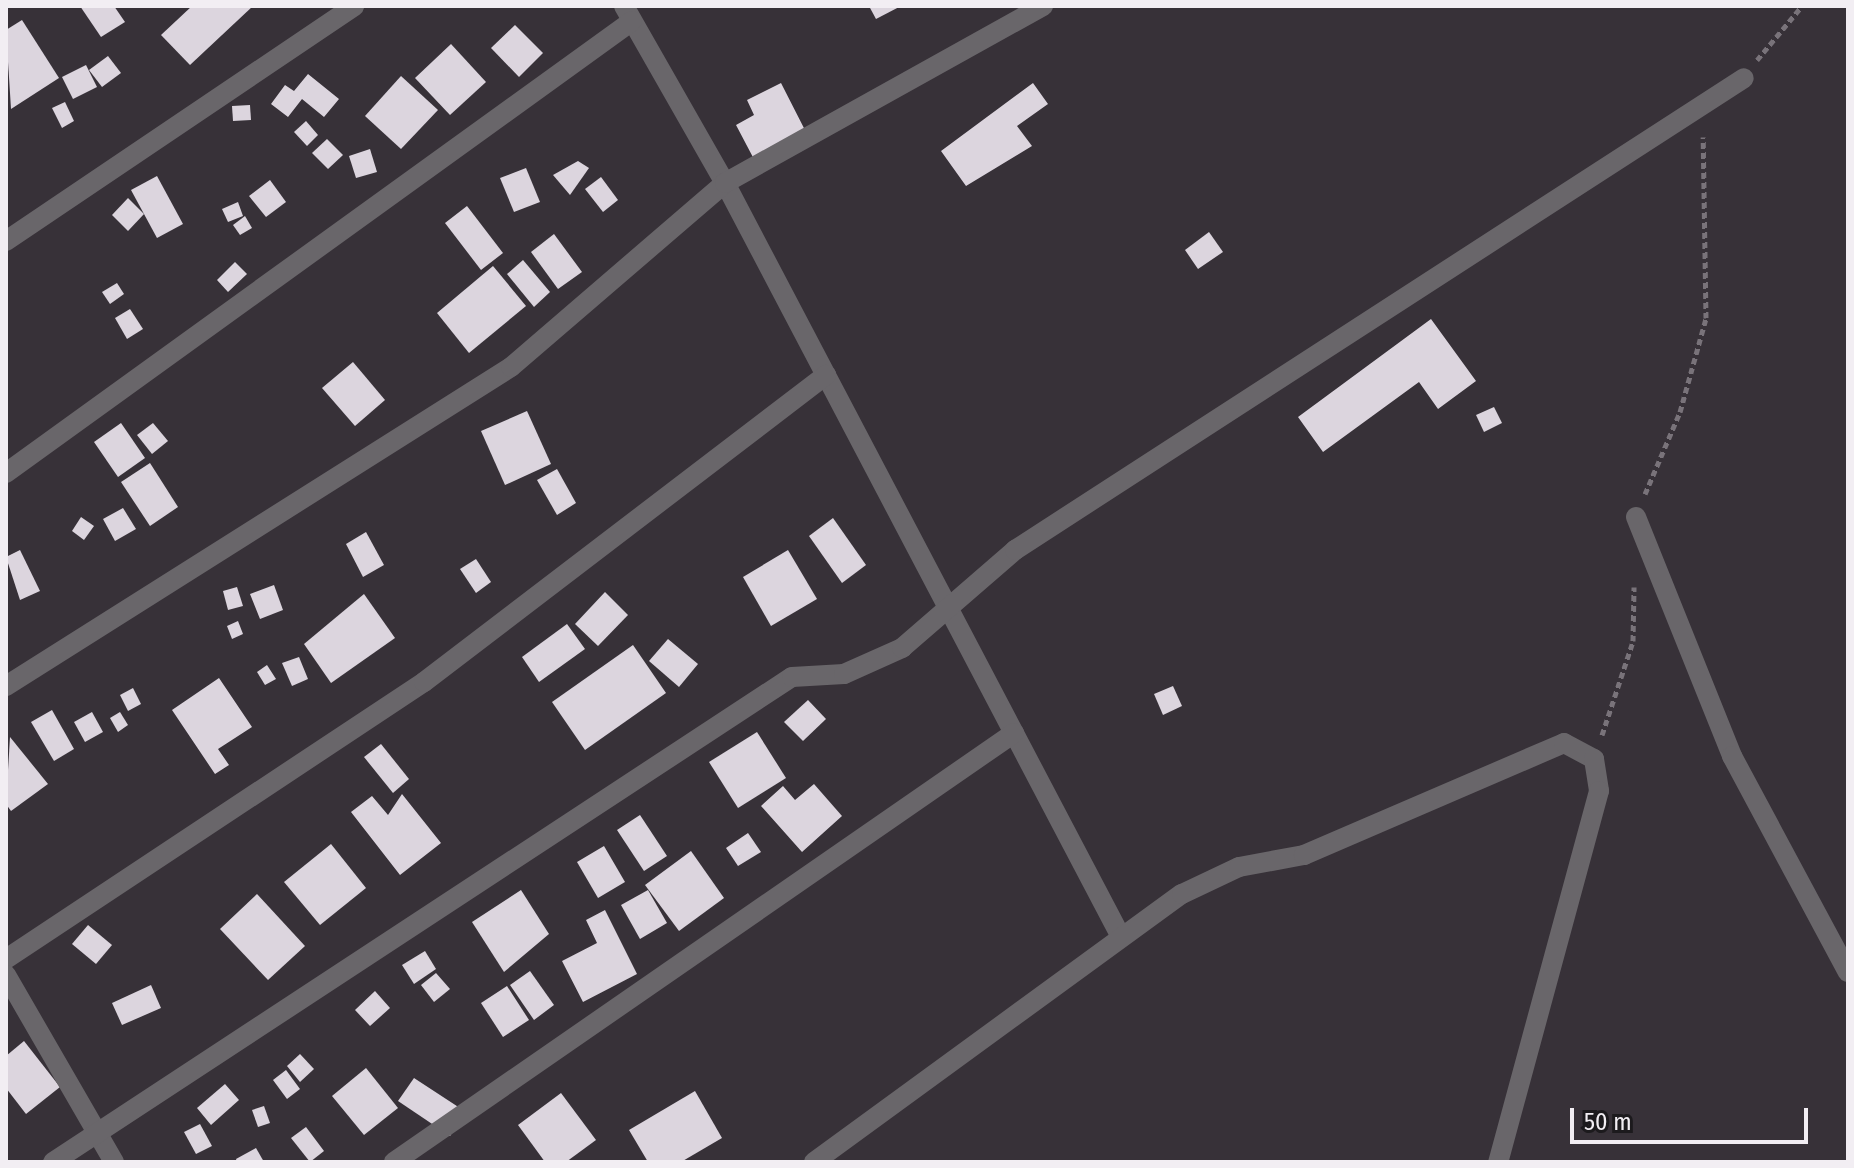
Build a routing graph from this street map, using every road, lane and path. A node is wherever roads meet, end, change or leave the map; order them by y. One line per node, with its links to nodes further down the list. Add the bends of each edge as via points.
1 (354, 6): 8 (street)
2 (1043, 6): 7 (street)
3 (1802, 6): 5 (path)
4 (628, 13): 7 (street); 10 (street)
5 (1744, 78): 13 (street, via 1015,550)
6 (1708, 129): 11 (path, via 1699,155 1706,318 1680,412)
7 (725, 183): 9 (street); 14 (street, via 511,367)
8 (6, 241)
9 (826, 375): 13 (street); 18 (street, via 424,682)
10 (6, 473)
11 (1636, 517): 19 (street, via 1732,756)
12 (1634, 580): 16 (path, via 1633,641)
13 (951, 611): 15 (street); 21 (street, via 902,648 844,674 792,677)
14 (6, 686)
15 (1014, 733): 17 (street); 24 (street)
16 (1594, 759): 17 (street, via 1564,743 1304,855 1239,867); 26 (street, via 1599,791)
17 (1120, 935): 25 (street)
18 (6, 959)
19 (1848, 972)
20 (6, 975): 21 (street)
21 (98, 1132): 22 (street); 23 (street)
22 (53, 1162)
23 (114, 1162)
24 (394, 1162)
25 (814, 1162)
26 (1498, 1162)

